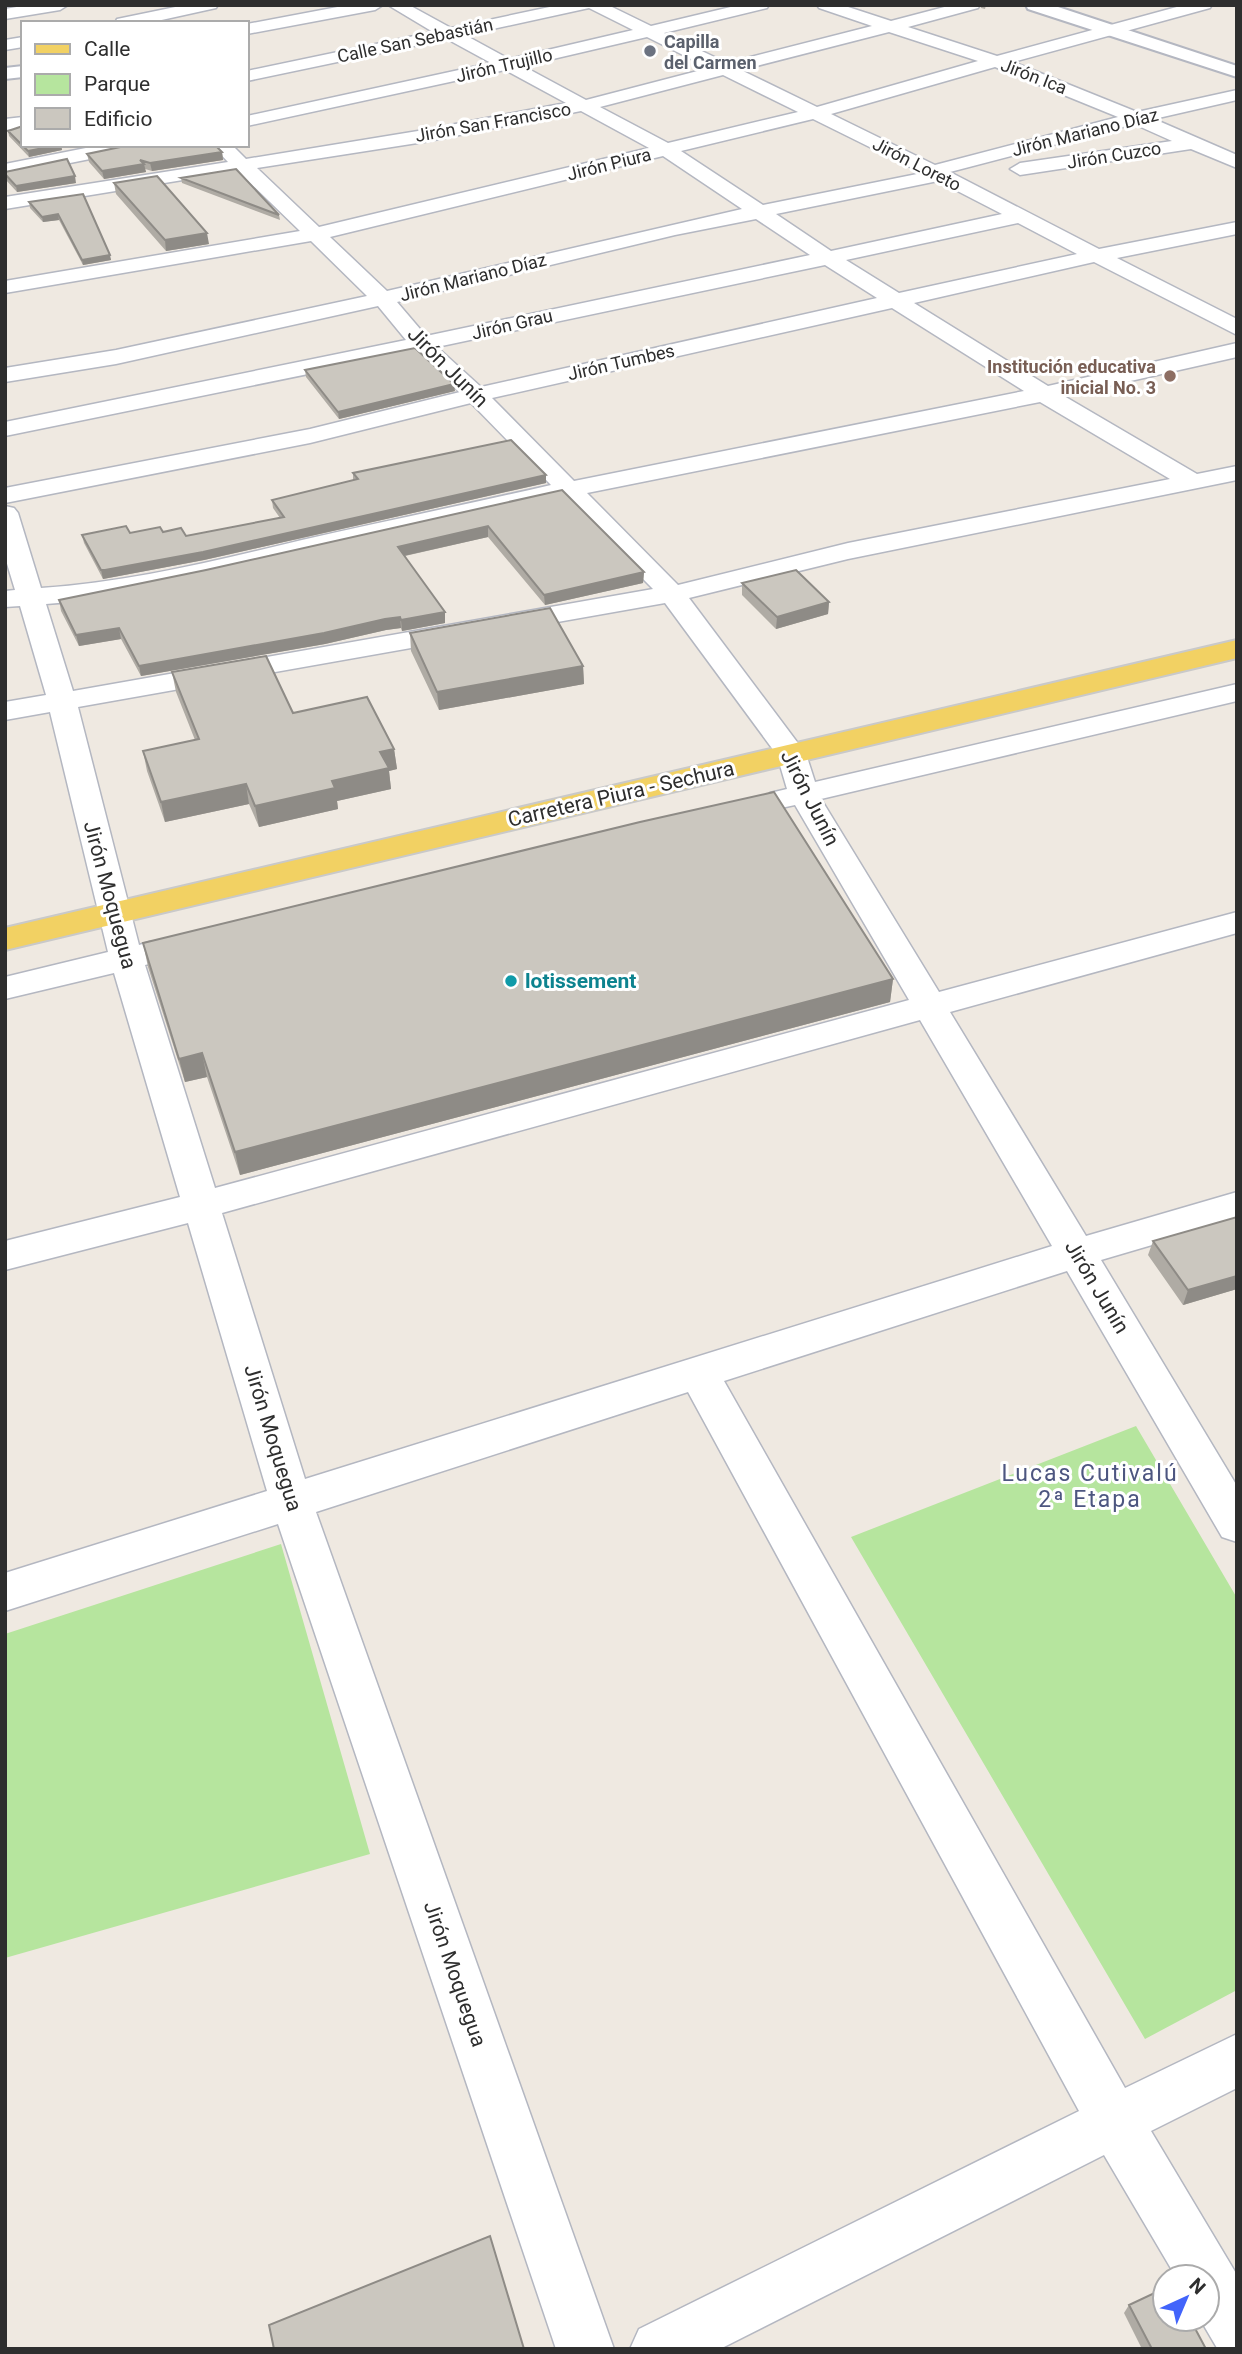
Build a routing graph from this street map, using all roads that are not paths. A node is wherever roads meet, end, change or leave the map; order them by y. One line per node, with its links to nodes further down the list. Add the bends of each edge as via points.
1 (210, 5): 15 (street)
2 (375, 5): 17 (street)
3 (396, 5): 20 (street)
4 (583, 5): 20 (street, Calle San Sebastián)
5 (595, 5): 19 (street, Jirón Loreto)
6 (761, 5): 19 (street, Jirón Trujillo)
7 (825, 5): 16 (street, Jirón Ica)
8 (972, 5): 16 (street, Jirón San Francisco)
9 (1034, 5): 18 (main road)
10 (1062, 5): 18 (main road)
11 (1205, 5): 18 (street, Jirón Piura)
12 (55, 6): 13 (street); 14 (street)
13 (5, 14)
14 (71, 21)
15 (133, 21)
16 (892, 27): 21 (street, Jirón Ica); 24 (street, Jirón San Francisco)
17 (248, 29)
18 (1120, 29): 21 (street, Jirón Piura); 22 (main road); 25 (main road)
19 (648, 32): 23 (street, Jirón Trujillo); 24 (street, Jirón Loreto)
20 (448, 33): 23 (street); 26 (street, Calle San Sebastián)
21 (996, 61): 29 (street, Jirón Piura); 30 (street, Jirón Ica)
22 (1237, 61)
23 (509, 64): 28 (street); 31 (street, Jirón Trujillo)
24 (725, 71): 28 (street, Jirón San Francisco); 29 (street, Jirón Loreto)
25 (1237, 72)
26 (248, 76)
27 (1237, 95): 30 (street, Jirón Mariano Díaz)
28 (586, 105): 36 (street); 38 (street, Jirón San Francisco)
29 (815, 113): 36 (street, Jirón Piura); 40 (street, Jirón Loreto)
30 (1135, 118): 33 (street, Jirón Ica); 40 (street, Jirón Mariano Díaz)
31 (248, 121)
32 (1226, 137): 33 (street, Jirón Cuzco)
33 (1192, 143): 37 (street, Jirón Ica); 40 (street, Jirón Cuzco)
34 (120, 147): 39 (street)
35 (223, 147): 38 (street, Jirón Junín)
36 (667, 150): 42 (street); 45 (street, Jirón Piura)
37 (1237, 162)
38 (241, 164): 41 (street, Jirón San Francisco); 45 (street, Jirón Junín)
39 (5, 170)
40 (941, 175): 42 (street, Jirón Mariano Díaz); 43 (street, Jirón Loreto)
41 (5, 203)
42 (758, 214): 47 (street); 49 (street, Jirón Mariano Díaz)
43 (1018, 217): 46 (street, Jirón Loreto); 47 (street, Jirón Grau)
44 (1237, 228): 46 (street, Jirón Tumbes)
45 (313, 235): 48 (street, Jirón Piura); 49 (street, Jirón Junín)
46 (1094, 256): 50 (street, Jirón Tumbes); 51 (street, Jirón Loreto)
47 (828, 258): 50 (street); 52 (street, Jirón Grau)
48 (5, 287)
49 (383, 299): 52 (street, Jirón Junín); 54 (street, Jirón Mariano Díaz, via 130,354)
50 (895, 300): 55 (street); 56 (street, Jirón Tumbes)
51 (1237, 328)
52 (422, 345): 56 (street, Jirón Junín); 57 (street, Jirón Grau)
53 (1237, 350): 55 (street)
54 (5, 375)
55 (1044, 394): 59 (street); 60 (street)
56 (476, 395): 60 (street, Jirón Junín); 61 (street, Jirón Tumbes, via 310,436)
57 (5, 429)
58 (1237, 473): 59 (street)
59 (1193, 482): 63 (street, via 848,551)
60 (569, 489): 63 (street, Jirón Junín); 64 (street, via 212,571 87,593)
61 (5, 496)
62 (5, 513): 64 (street, Jirón Moquegua)
63 (672, 594): 67 (street); 69 (street, Jirón Junín)
64 (19, 598): 67 (street, Jirón Moquegua)
65 (1237, 649): 69 (main road, Carretera Piura - Sechura)
66 (1237, 692): 70 (street)
67 (62, 701): 68 (street); 72 (street, Jirón Moquegua)
68 (5, 711)
69 (791, 754): 70 (street, Jirón Junín); 72 (main road, Carretera Piura - Sechura)
70 (803, 793): 71 (street); 78 (street, Jirón Junín)
71 (749, 807)
72 (113, 914): 74 (main road, Carretera Piura - Sechura); 76 (street, Jirón Moquegua)
73 (1237, 922): 78 (street)
74 (5, 939)
75 (180, 946): 76 (street)
76 (126, 959): 77 (street); 79 (street, Jirón Moquegua)
77 (5, 988)
78 (927, 1005): 79 (street); 81 (street, Jirón Junín)
79 (203, 1205): 82 (street); 84 (street, Jirón Moquegua)
80 (1237, 1206): 81 (street)
81 (1077, 1253): 83 (street); 85 (street, Jirón Junín)
82 (5, 1256)
83 (699, 1374): 84 (street); 88 (street)
84 (291, 1500): 86 (street); 92 (street, Jirón Moquegua)
85 (1237, 1524)
86 (5, 1592)
87 (1237, 2060): 88 (street)
88 (1114, 2121): 89 (street); 93 (street)
89 (1199, 2263)
90 (1221, 2301): 91 (street)
91 (1237, 2328)
92 (586, 2349)
93 (659, 2349)

